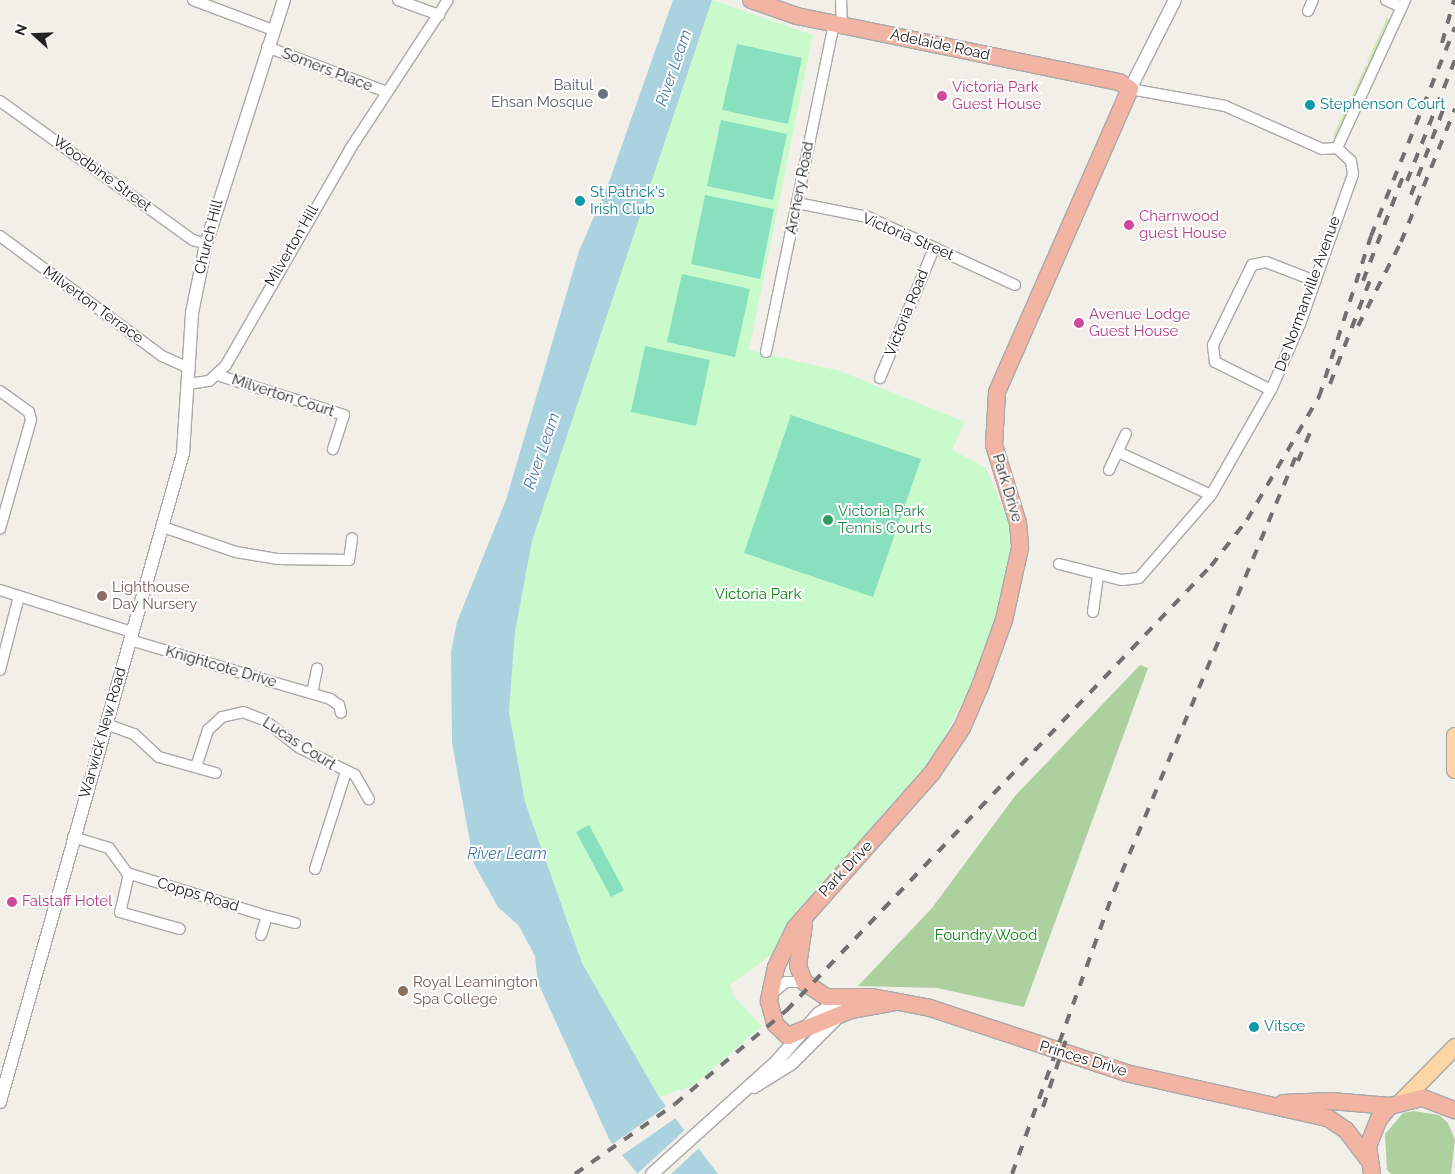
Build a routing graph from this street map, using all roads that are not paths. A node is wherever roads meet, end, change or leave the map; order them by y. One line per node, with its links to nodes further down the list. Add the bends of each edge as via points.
1 (193, 0): 14 (street)
2 (284, 0): 14 (street, Church Hill)
3 (398, 0): 12 (street)
4 (448, 0): 12 (street, Milverton Hill)
5 (751, 0): 13 (highway, Adelaide Road)
6 (1175, 0): 16 (street)
7 (1313, 0): 11 (street)
8 (1386, 0): 10 (street)
9 (841, 2): 13 (street, Archery Road)
10 (1403, 3): 19 (street)
11 (1308, 12)
12 (439, 15): 17 (street, Milverton Hill)
13 (838, 23): 16 (highway, Adelaide Road, via 1118,82); 20 (street, Archery Road)
14 (274, 30): 15 (street, Church Hill)
15 (267, 47): 17 (street, Somers Place); 22 (street, Church Hill)
16 (1130, 89): 19 (street, via 1225,106 1322,149); 61 (highway, Park Drive, via 997,392 994,444 1018,523 1020,548 1004,620 981,684 962,728 932,773)
17 (386, 92): 28 (street, Milverton Hill)
18 (0, 101): 22 (street, Woodbine Street, via 193,240)
19 (1337, 148): 24 (street, De Normanville Avenue, via 1351,161 1353,174)
20 (797, 203): 23 (street, Victoria Street, via 868,217); 26 (street, Archery Road)
21 (0, 236): 27 (street, Milverton Terrace, via 162,356)
22 (206, 244): 27 (street, Church Hill, via 192,313)
23 (934, 248): 25 (street, Victoria Street); 29 (street, Victoria Road)
24 (1315, 281): 31 (street, De Normanville Avenue); 31 (street, via 1266,262 1252,265 1213,345 1215,362)
25 (1015, 284)
26 (766, 352)
27 (189, 368): 30 (street, Church Hill)
28 (217, 375): 30 (street); 34 (street, Milverton Court, via 344,416)
29 (880, 378)
30 (188, 384): 38 (street, Warwick New Road, via 185,445)
31 (1271, 390): 37 (street, De Normanville Avenue)
32 (0, 391): 39 (street, via 29,412 32,420)
33 (1126, 434): 35 (street)
34 (333, 450)
35 (1118, 452): 36 (street); 37 (street)
36 (1109, 470)
37 (1211, 495): 42 (street, De Normanville Avenue, via 1145,574 1133,581)
38 (162, 527): 40 (street, via 236,552 278,559 349,560); 46 (street, Warwick New Road)
39 (0, 529)
40 (352, 538)
41 (1059, 564): 42 (street, De Normanville Avenue)
42 (1098, 575): 45 (street)
43 (0, 590): 44 (street, Knightcote Drive)
44 (19, 596): 46 (street, Knightcote Drive); 48 (street)
45 (1093, 612)
46 (131, 636): 49 (street, Knightcote Drive); 51 (street, Warwick New Road)
47 (317, 669): 49 (street)
48 (0, 670)
49 (312, 693): 50 (street, Knightcote Drive, via 335,702)
50 (341, 713)
51 (106, 724): 53 (street, via 134,734 159,758); 58 (street, Warwick New Road)
52 (1455, 736): 54 (main road)
53 (196, 767): 55 (street, Lucas Court, via 208,730 222,717 237,712 264,720 300,748); 56 (street)
54 (1455, 770)
55 (346, 772): 57 (street, Lucas Court, via 360,780); 59 (street, Lucas Court)
56 (216, 773)
57 (369, 798)
58 (73, 837): 60 (street, via 109,848); 71 (street, Warwick New Road)
59 (315, 869)
60 (129, 874): 62 (street, Copps Road); 64 (street, via 120,912)
61 (809, 910): 66 (highway, Park Drive, via 797,950); 67 (highway, Park Drive, via 786,941)
62 (267, 916): 63 (street, Copps Road); 65 (street)
63 (295, 924)
64 (180, 929)
65 (261, 936)
66 (804, 982): 67 (street, via 782,984); 68 (highway)
67 (769, 997): 69 (highway, Park Drive, via 772,1019)
68 (839, 1008): 69 (highway, Princes Drive); 72 (street, Princes Drive, via 791,1064); 75 (highway, Princes Drive, via 872,997 949,1013 1126,1073)
69 (795, 1036): 72 (street, Princes Drive)
70 (1455, 1047): 74 (main road)
71 (1, 1083): 73 (street, Warwick New Road)
72 (745, 1091): 78 (street, Princes Drive)
73 (0, 1102)
74 (1396, 1103): 75 (highway, Princes Drive, via 1315,1100); 76 (highway, Princes Drive, via 1434,1100); 77 (highway, via 1372,1133)
75 (1272, 1104): 77 (highway, Princes Drive, via 1340,1125)
76 (1455, 1110)
77 (1366, 1158): 79 (highway, Princes Drive)
78 (652, 1174)
79 (1372, 1174)

